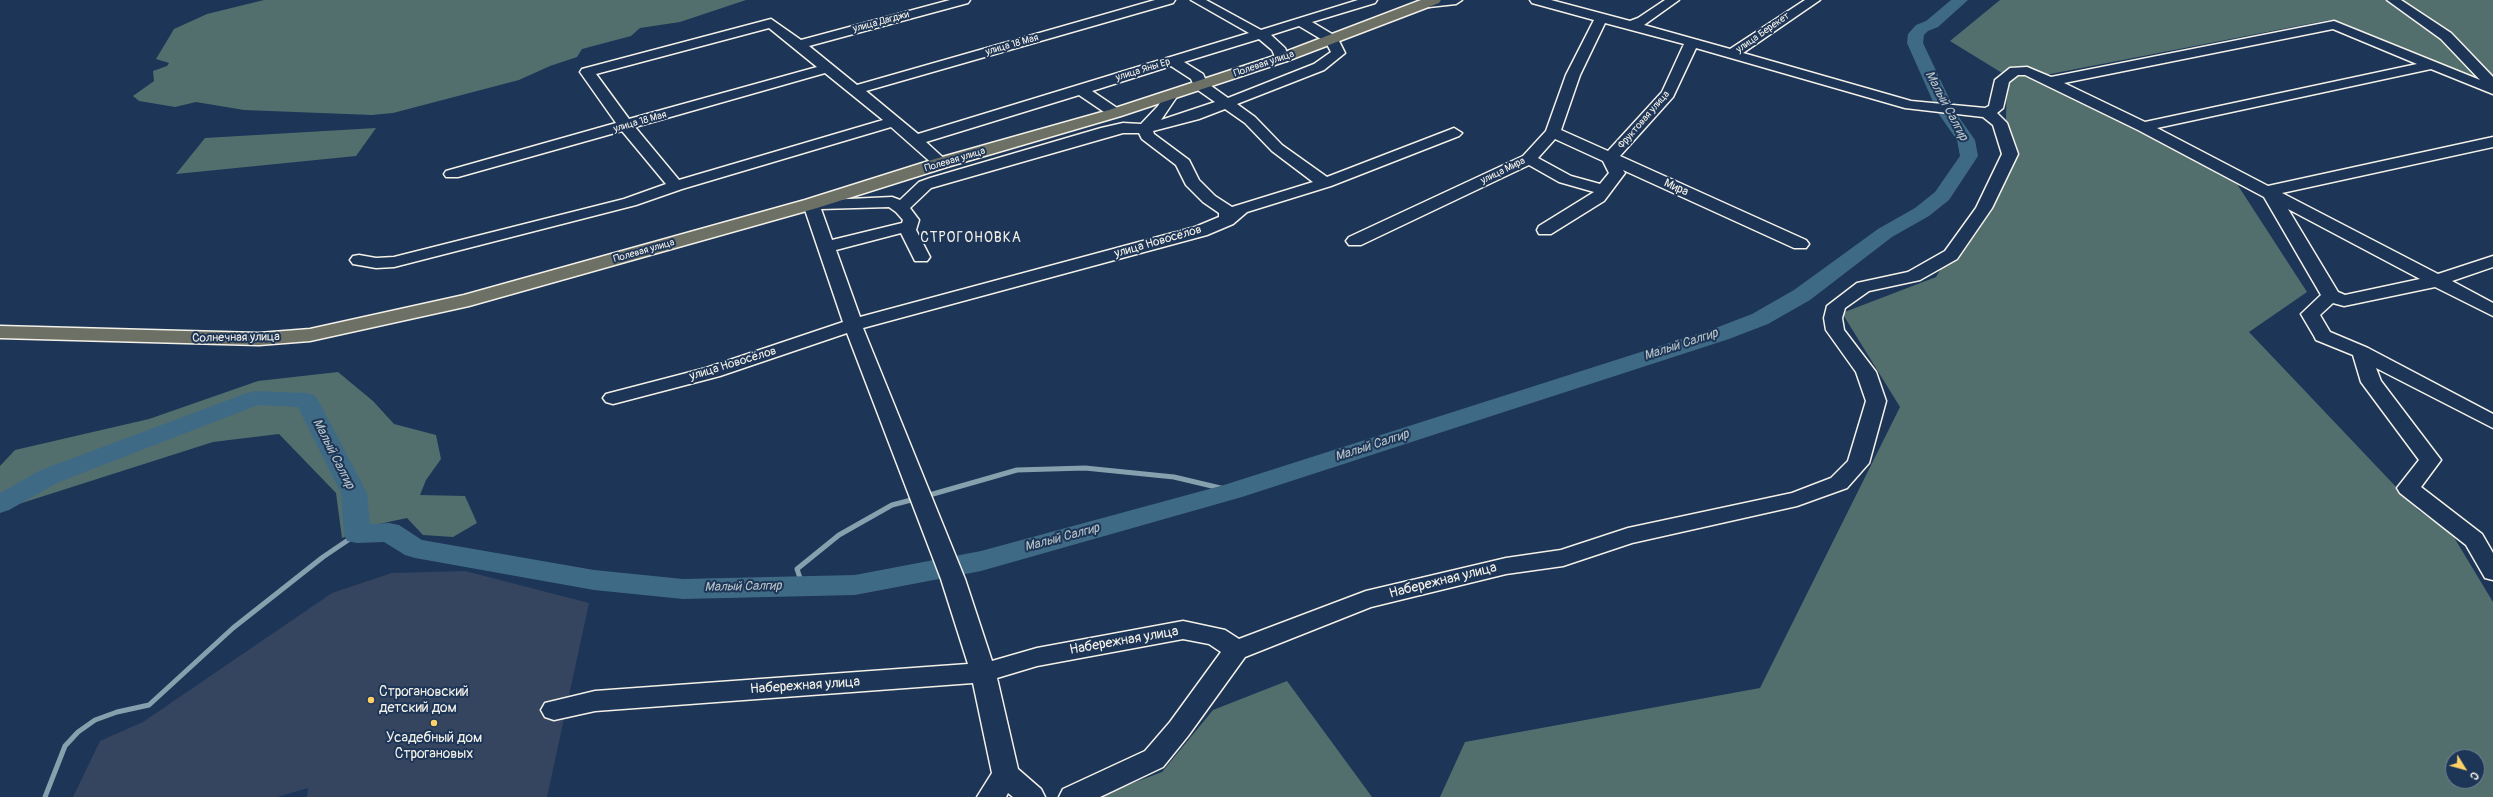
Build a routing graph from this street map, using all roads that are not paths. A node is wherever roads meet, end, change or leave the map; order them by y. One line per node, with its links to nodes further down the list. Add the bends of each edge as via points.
1 (964, 0): 16 (street, улица Дагджи)
2 (1169, 0): 28 (street, улица 18 Мая)
3 (1197, 0): 14 (street)
4 (1371, 0): 12 (street, улица Яны Ер)
5 (1456, 0): 10 (street)
6 (1536, 0): 11 (street)
7 (1673, 0): 13 (street, via 1643,20)
8 (1814, 0): 19 (street, улица Берекет)
9 (2392, 0): 26 (street, via 2446,36)
10 (1431, 1): 15 (main road, Полевая улица)
11 (1601, 18): 13 (street); 17 (street); 38 (street, улица Мира, via 1573,75)
12 (1300, 21): 14 (street, улица Яны Ер); 15 (street)
13 (1630, 25): 18 (street)
14 (1258, 34): 20 (street, via 1273,43); 21 (street, улица Яны Ер)
15 (1332, 40): 20 (main road, Полевая улица); 31 (street, via 1338,53 1320,67 1244,98)
16 (798, 45): 23 (street); 35 (street, via 771,23 587,72)
17 (1690, 46): 18 (street); 43 (street, Фруктовая улица, via 1668,94)
18 (1709, 48): 19 (street)
19 (1732, 54): 32 (street, via 1894,102)
20 (1282, 58): 25 (main road, Полевая улица)
21 (1172, 61): 25 (street, via 1198,77); 27 (street, улица Яны Ер)
22 (2432, 65): 24 (street, via 2334,25); 29 (street); 36 (street)
23 (828, 68): 28 (street); 35 (street, улица 18 Мая)
24 (2049, 82): 32 (street, via 2027,71 2015,71 2002,80 1996,108); 36 (street)
25 (1200, 85): 30 (main road, Полевая улица); 31 (street)
26 (2493, 86)
27 (1080, 89): 33 (street); 40 (street, улица Яны Ер)
28 (855, 90): 34 (street)
29 (2493, 90)
30 (1171, 95): 33 (main road, Полевая улица); 37 (street, via 1164,108)
31 (1225, 103): 37 (street, via 1194,116); 47 (street, via 1250,120 1277,148)
32 (1987, 112): 74 (street, Набережная улица, via 2000,123 2010,154 1984,208 1951,255 1914,276 1863,287 1836,306 1833,318 1835,330 1866,372 1876,401 1858,463 1839,483 1797,499 1628,536 1563,558 1506,566 1366,600)
33 (1115, 113): 42 (main road, Полевая улица)
34 (894, 122): 40 (street); 48 (street)
35 (626, 126): 46 (street, улица 18 Мая); 48 (street)
36 (2143, 127): 50 (street)
37 (1145, 129): 42 (street, via 1123,128); 53 (street, via 1147,136 1183,162 1192,182 1209,199)
38 (1552, 132): 43 (street, Мира); 44 (street, улица Мира)
39 (1454, 133): 47 (street, улица Новосёлов)
40 (916, 140): 45 (street)
41 (2493, 142): 50 (street)
42 (1007, 152): 45 (main road, Полевая улица); 52 (street, via 956,177 925,185 911,196)
43 (1610, 158): 49 (street, Фруктовая улица, via 1617,173); 57 (street, Мира)
44 (1530, 159): 49 (street, via 1565,179); 56 (street, улица Мира)
45 (941, 163): 51 (main road, Полевая улица)
46 (452, 174)
47 (1325, 183): 53 (street, улица Новосёлов)
48 (676, 186): 60 (street, via 630,202 401,260 376,263)
49 (1604, 190): 55 (street, Фруктовая улица, via 1598,198)
50 (2268, 194): 62 (street); 63 (street)
51 (811, 204): 52 (street, via 875,201 892,202); 58 (street); 64 (main road, Полевая улица)
52 (902, 208): 54 (street, via 911,220)
53 (1231, 212): 66 (street, улица Новосёлов, via 1201,231)
54 (909, 226): 58 (street); 59 (street, via 908,230)
55 (1545, 230)
56 (1355, 241)
57 (1800, 244)
58 (826, 246): 66 (street)
59 (921, 257)
60 (359, 260)
61 (2493, 261): 62 (street)
62 (2436, 281): 63 (street, via 2344,301); 65 (street)
63 (2331, 296): 68 (street, via 2310,314 2323,336)
64 (469, 300): 67 (main road, Солнечная улица, via 310,335 259,339)
65 (2493, 310)
66 (853, 325): 69 (street, улица Новосёлов, via 713,372); 75 (street, via 949,570)
67 (0, 332)
68 (2360, 352): 70 (street); 71 (street, via 2371,382 2430,460 2408,488)
69 (613, 398)
70 (2493, 422)
71 (2474, 540): 72 (street); 73 (street)
72 (2493, 552)
73 (2493, 572)
74 (1236, 650): 75 (street, Набережная улица, via 1216,636 1183,630 1037,657); 80 (street, via 1154,759)
75 (983, 673): 76 (street, Набережная улица, via 594,701); 77 (street)
76 (554, 710)
77 (1006, 774): 78 (street); 79 (street)
78 (991, 797)
79 (1031, 797)
80 (1073, 797)

